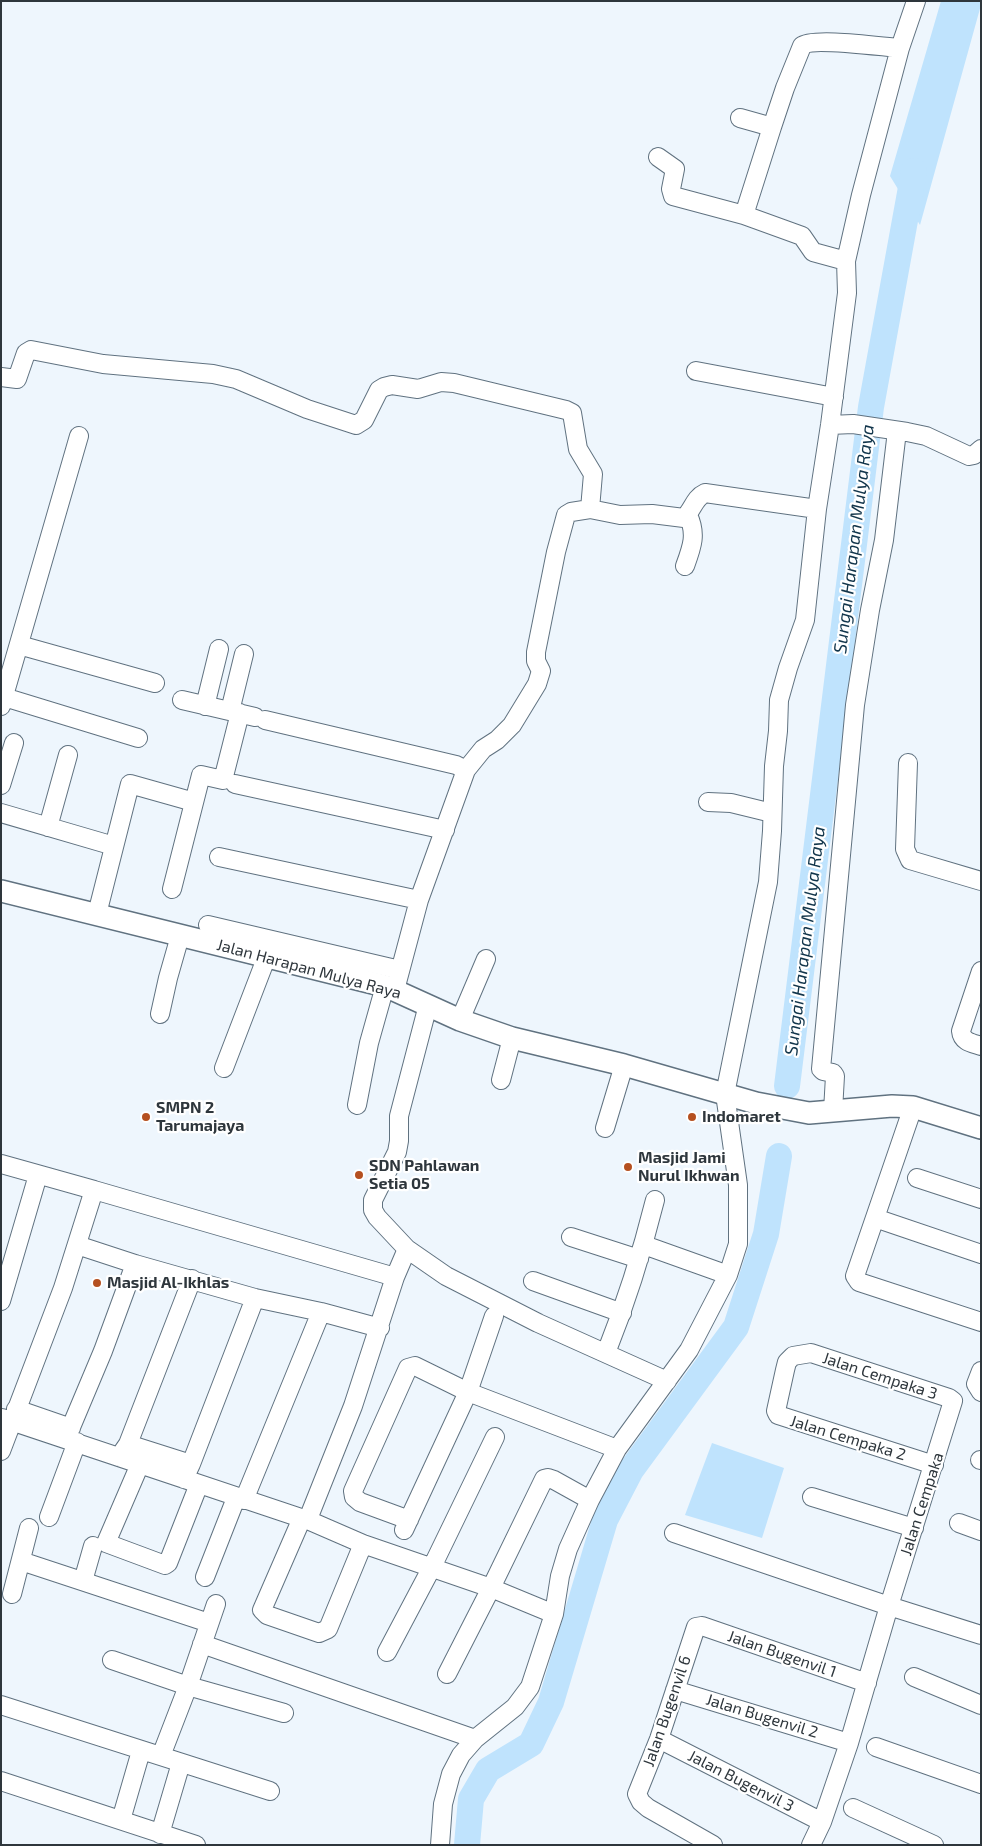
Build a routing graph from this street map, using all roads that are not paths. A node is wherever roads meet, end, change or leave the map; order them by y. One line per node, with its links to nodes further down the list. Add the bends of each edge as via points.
1 (916, 1): 2 (street)
2 (900, 48): 4 (street, via 806,42); 7 (street)
3 (740, 118): 4 (street)
4 (772, 127): 6 (street)
5 (658, 157): 6 (street, via 675,169 671,189 673,196)
6 (744, 215): 7 (street, via 802,236 812,252)
7 (846, 261): 10 (street, via 847,293)
8 (696, 371): 10 (street)
9 (1, 377): 15 (street, via 16,379 30,350 103,364 213,374 248,383 307,409 356,425 364,420 379,390 384,387 418,389 441,382 470,387 572,413 578,449 593,474)
10 (834, 397): 11 (street)
11 (830, 425): 12 (street, via 853,424); 16 (street)
12 (889, 429): 14 (street, via 926,436 969,456); 64 (street, via 884,540 855,705 821,1069 835,1076)
13 (79, 436): 19 (street)
14 (981, 449)
15 (590, 509): 17 (street, via 620,515 652,514 682,518); 31 (street, via 566,514 536,652 541,670 539,679 512,725 483,749)
16 (817, 509): 17 (street, via 704,493 697,498); 37 (street, via 805,620 779,700)
17 (688, 515): 18 (street, via 693,526 693,538)
18 (685, 566)
19 (19, 644): 22 (street); 24 (street)
20 (218, 649): 25 (street)
21 (244, 654): 26 (street)
22 (155, 683)
23 (182, 700): 25 (street)
24 (3, 702): 27 (street)
25 (205, 706): 26 (street)
26 (247, 715): 31 (street); 34 (street, via 223,780 201,775)
27 (138, 738)
28 (14, 743): 33 (street)
29 (68, 755): 38 (street)
30 (908, 763): 42 (street, via 905,849 910,860)
31 (466, 770): 39 (street)
32 (235, 784): 39 (street)
33 (1, 785)
34 (194, 802): 40 (street, via 130,784); 43 (street)
35 (708, 802): 37 (street, via 731,803)
36 (1, 813): 38 (street)
37 (772, 813): 61 (street, via 768,882)
38 (48, 827): 40 (street)
39 (445, 830): 45 (street)
40 (114, 846): 46 (street)
41 (219, 858): 45 (street)
42 (981, 881)
43 (172, 888)
44 (1, 891): 46 (street, Jalan Harapan Mulya Raya)
45 (418, 900): 52 (street)
46 (97, 914): 48 (street, Jalan Harapan Mulya Raya)
47 (208, 925): 52 (street)
48 (180, 936): 49 (street, Jalan Harapan Mulya Raya); 54 (street)
49 (267, 956): 52 (street, Jalan Harapan Mulya Raya); 59 (street)
50 (486, 960): 55 (street)
51 (981, 971): 57 (street, via 962,1032 962,1037)
52 (394, 982): 53 (street, Jalan Harapan Mulya Raya); 62 (street, via 369,1043)
53 (428, 1005): 55 (street, Jalan Harapan Mulya Raya); 76 (street, via 399,1116 396,1152 373,1200 377,1217)
54 (160, 1014)
55 (460, 1020): 56 (street, Jalan Harapan Mulya Raya)
56 (512, 1038): 58 (street, Jalan Harapan Mulya Raya); 60 (street)
57 (973, 1043)
58 (624, 1066): 61 (street, Jalan Harapan Mulya Raya); 65 (street)
59 (224, 1068)
60 (501, 1080)
61 (725, 1094): 64 (street, Jalan Harapan Mulya Raya, via 809,1113); 80 (street, via 738,1185 738,1244)
62 (356, 1105)
63 (913, 1107): 64 (street); 66 (street); 73 (street)
64 (833, 1111)
65 (605, 1128)
66 (981, 1128)
67 (1, 1164): 68 (street)
68 (38, 1175): 70 (street); 85 (street)
69 (917, 1178): 71 (street)
70 (94, 1190): 75 (street); 81 (street)
71 (981, 1199)
72 (655, 1200): 77 (street)
73 (876, 1218): 78 (street); 89 (street, via 855,1276 859,1282)
74 (571, 1237): 77 (street)
75 (77, 1245): 79 (street); 98 (street, via 54,1313)
76 (407, 1250): 81 (street); 91 (street, via 446,1276 510,1310)
77 (641, 1252): 80 (street); 87 (street)
78 (981, 1254)
79 (135, 1264): 82 (street); 99 (street)
80 (728, 1275): 94 (street, via 689,1350)
81 (395, 1277): 90 (street)
82 (192, 1279): 84 (street); 102 (street)
83 (533, 1281): 87 (street)
84 (255, 1298): 86 (street); 106 (street)
85 (1, 1301)
86 (321, 1312): 90 (street); 108 (street)
87 (622, 1312): 91 (street)
88 (494, 1316): 95 (street)
89 (981, 1322)
90 (380, 1328): 111 (street, via 353,1406)
91 (606, 1353): 94 (street)
92 (785, 1370): 97 (street, Jalan Cempaka 3, via 793,1356 811,1353); 105 (street, Jalan Cempaka 2, via 776,1411 778,1415)
93 (981, 1371): 96 (street, via 976,1384)
94 (667, 1381): 101 (street)
95 (468, 1392): 95 (street, via 415,1366 408,1368 353,1491 354,1497 406,1525); 101 (street)
96 (981, 1392)
97 (953, 1401): 105 (street, Jalan Cempaka)
98 (10, 1416): 99 (street); 103 (street)
99 (71, 1436): 102 (street); 110 (street)
100 (495, 1437): 120 (street)
101 (617, 1449): 109 (street)
102 (123, 1450): 104 (street); 106 (street)
103 (1, 1451)
104 (140, 1464): 106 (street); 106 (street, via 106,1543 164,1565 168,1563)
105 (934, 1465): 114 (street, Jalan Cempaka)
106 (191, 1476): 108 (street)
107 (812, 1497): 114 (street)
108 (240, 1499): 111 (street); 121 (street)
109 (590, 1500): 123 (street, via 554,1480 544,1479); 127 (street, via 568,1549)
110 (49, 1517)
111 (306, 1519): 117 (street); 117 (street, via 262,1610 267,1615 319,1633 328,1629)
112 (959, 1523): 115 (street)
113 (28, 1528): 119 (street)
114 (914, 1528): 126 (street, Jalan Cempaka)
115 (981, 1531)
116 (674, 1533): 126 (street)
117 (363, 1544): 120 (street)
118 (93, 1546): 122 (street)
119 (21, 1561): 122 (street); 124 (street)
120 (432, 1567): 123 (street); 132 (street)
121 (205, 1577)
122 (83, 1581): 128 (street)
123 (491, 1588): 127 (street); 134 (street)
124 (12, 1594)
125 (216, 1604): 128 (street)
126 (889, 1606): 130 (street); 136 (street, Jalan Cempaka)
127 (554, 1614): 142 (street, via 530,1687 515,1707)
128 (209, 1623): 131 (street)
129 (696, 1627): 136 (street, Jalan Bugenvil 1, via 702,1626); 138 (street, Jalan Bugenvil 6)
130 (981, 1634)
131 (202, 1644): 137 (street); 142 (street)
132 (387, 1652)
133 (112, 1660): 137 (street)
134 (447, 1674)
135 (914, 1677): 140 (street)
136 (867, 1683): 144 (street, Jalan Cempaka)
137 (188, 1686): 141 (street); 147 (street)
138 (675, 1690): 143 (street, Jalan Bugenvil 6); 144 (street, Jalan Bugenvil 2)
139 (1, 1705): 146 (street)
140 (981, 1705)
141 (284, 1713)
142 (475, 1739): 157 (street, via 451,1774 443,1804)
143 (660, 1739): 154 (street, Jalan Bugenvil 3); 158 (street, Jalan Bugenvil 6, via 637,1794 641,1802)
144 (849, 1743): 154 (street, Jalan Cempaka)
145 (876, 1747): 150 (street)
146 (141, 1751): 147 (street); 153 (street)
147 (161, 1756): 148 (street)
148 (182, 1763): 151 (street); 155 (street)
149 (1, 1781): 153 (street)
150 (981, 1784)
151 (270, 1791)
152 (853, 1808): 160 (street)
153 (121, 1820): 155 (street)
154 (822, 1822): 159 (street, Jalan Cempaka)
155 (150, 1836): 156 (street)
156 (196, 1845)
157 (440, 1845)
158 (714, 1845)
159 (812, 1845)
160 (934, 1845)

